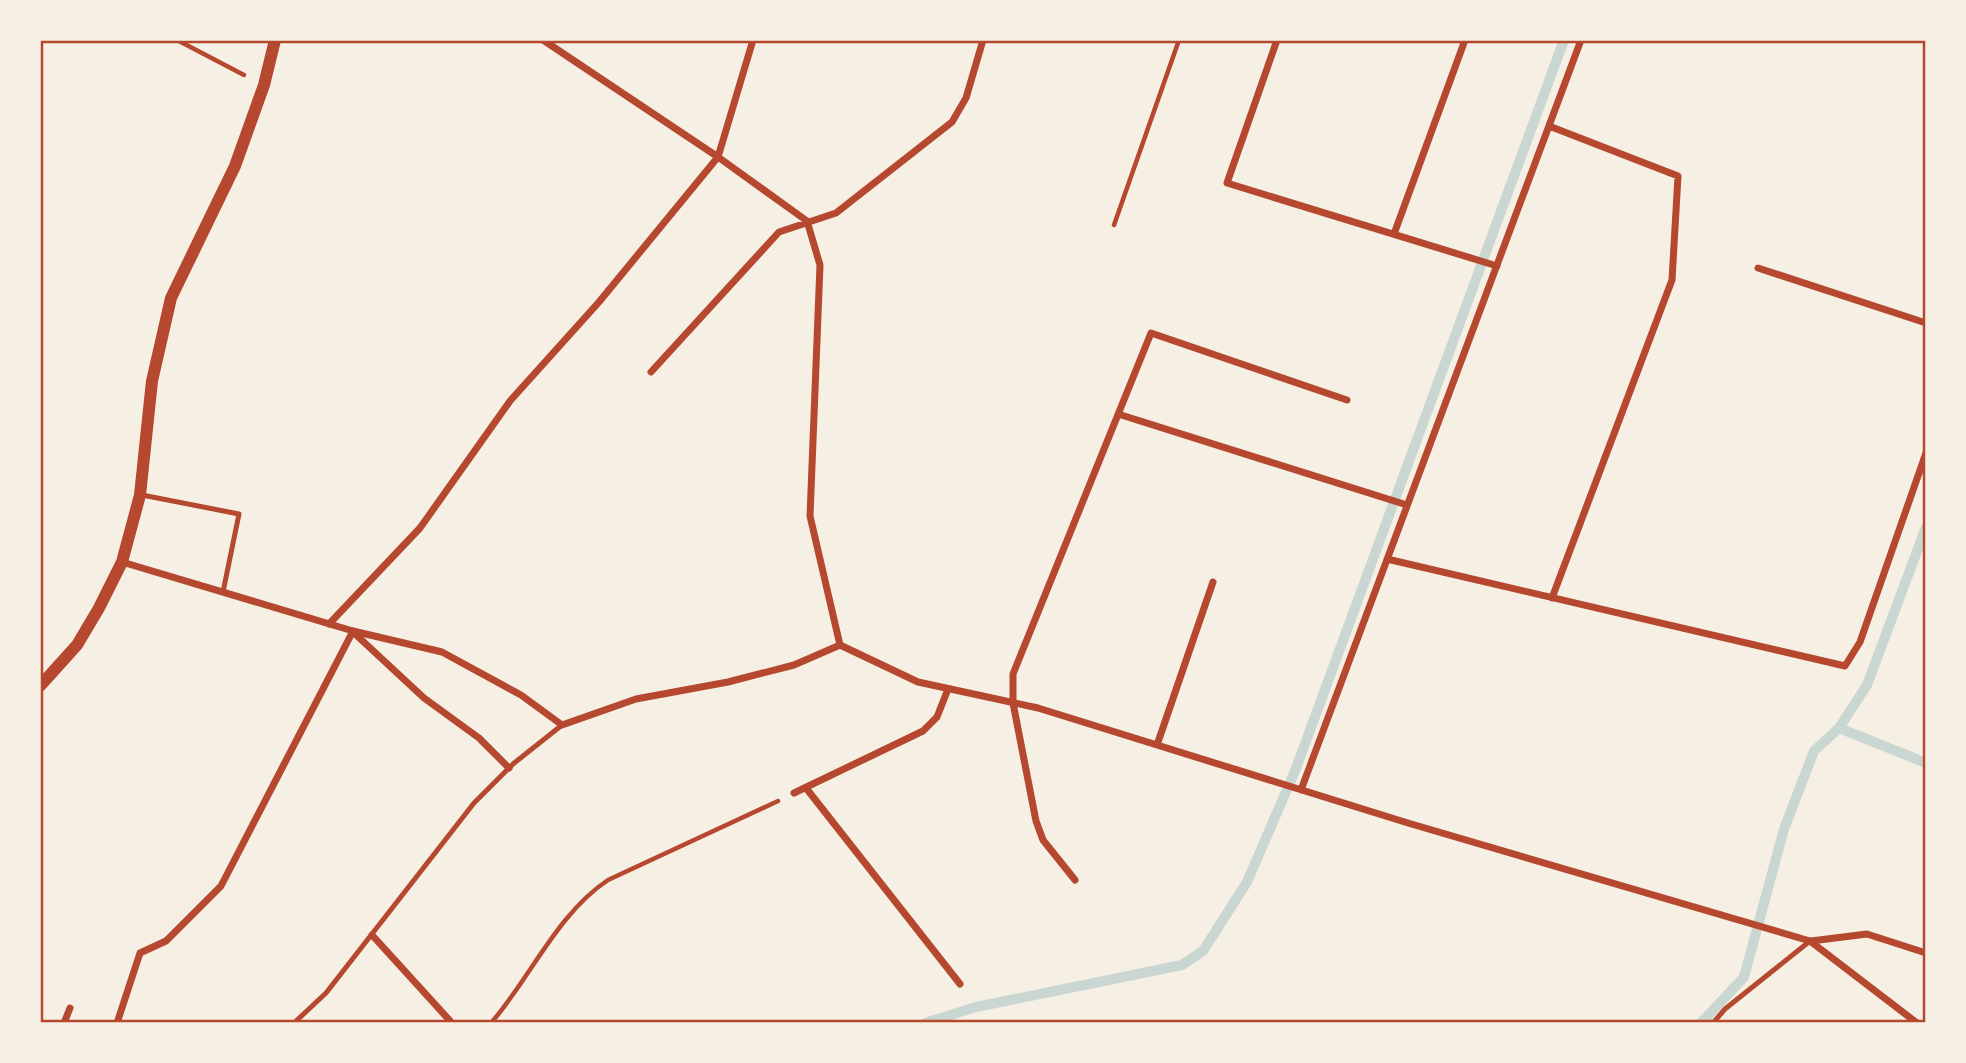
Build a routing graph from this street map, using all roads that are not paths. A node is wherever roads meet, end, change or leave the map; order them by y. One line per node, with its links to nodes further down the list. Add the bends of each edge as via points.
1 (275, 40): 19 (street, via 235,166 171,298 152,381)
2 (543, 40): 9 (street)
3 (753, 40): 9 (street)
4 (983, 40): 10 (street, via 966,99 952,122 836,213)
5 (1277, 40): 11 (street, via 1227,183)
6 (1465, 40): 11 (street)
7 (1581, 40): 8 (street)
8 (1549, 126): 12 (street); 25 (street, via 1678,176 1672,280)
9 (719, 157): 10 (street); 26 (street, via 510,401 420,528)
10 (807, 221): 15 (street, via 779,232); 28 (street, via 820,265 810,516)
11 (1394, 234): 12 (street)
12 (1497, 266): 20 (street)
13 (1758, 268): 14 (street)
14 (1926, 323)
15 (651, 372)
16 (1347, 400): 17 (street, via 1151,332)
17 (1118, 414): 20 (street); 31 (street, via 1013,674)
18 (1926, 453): 25 (street, via 1860,642 1845,666)
19 (141, 495): 22 (street); 24 (lane, via 239,514)
20 (1407, 505): 21 (street)
21 (1387, 559): 25 (street); 36 (street)
22 (121, 562): 24 (street); 29 (street, via 77,645)
23 (1213, 582): 33 (street)
24 (223, 592): 26 (street)
25 (1552, 598)
26 (330, 624): 27 (street)
27 (353, 631): 32 (street, via 442,652 521,695); 34 (street); 45 (street, via 221,886 166,941 140,953)
28 (840, 645): 30 (street, via 918,682); 32 (street, via 794,665 636,699)
29 (40, 686)
30 (948, 689): 31 (street); 35 (street, via 937,717 923,731)
31 (1013, 703): 33 (street); 38 (street, via 1036,821 1043,840)
32 (562, 724): 34 (lane)
33 (1157, 745): 36 (street)
34 (509, 768): 39 (lane, via 474,803)
35 (806, 788): 37 (street); 42 (street)
36 (1301, 790): 40 (street)
37 (794, 793)
38 (1075, 880)
39 (372, 935): 46 (lane, via 326,993); 47 (street)
40 (1810, 941): 41 (street, via 1867,934); 48 (lane); 49 (street)
41 (1926, 953)
42 (960, 984)
43 (70, 1008): 44 (street)
44 (64, 1023)
45 (117, 1023)
46 (294, 1023)
47 (452, 1023)
48 (1713, 1023)
49 (1917, 1023)

